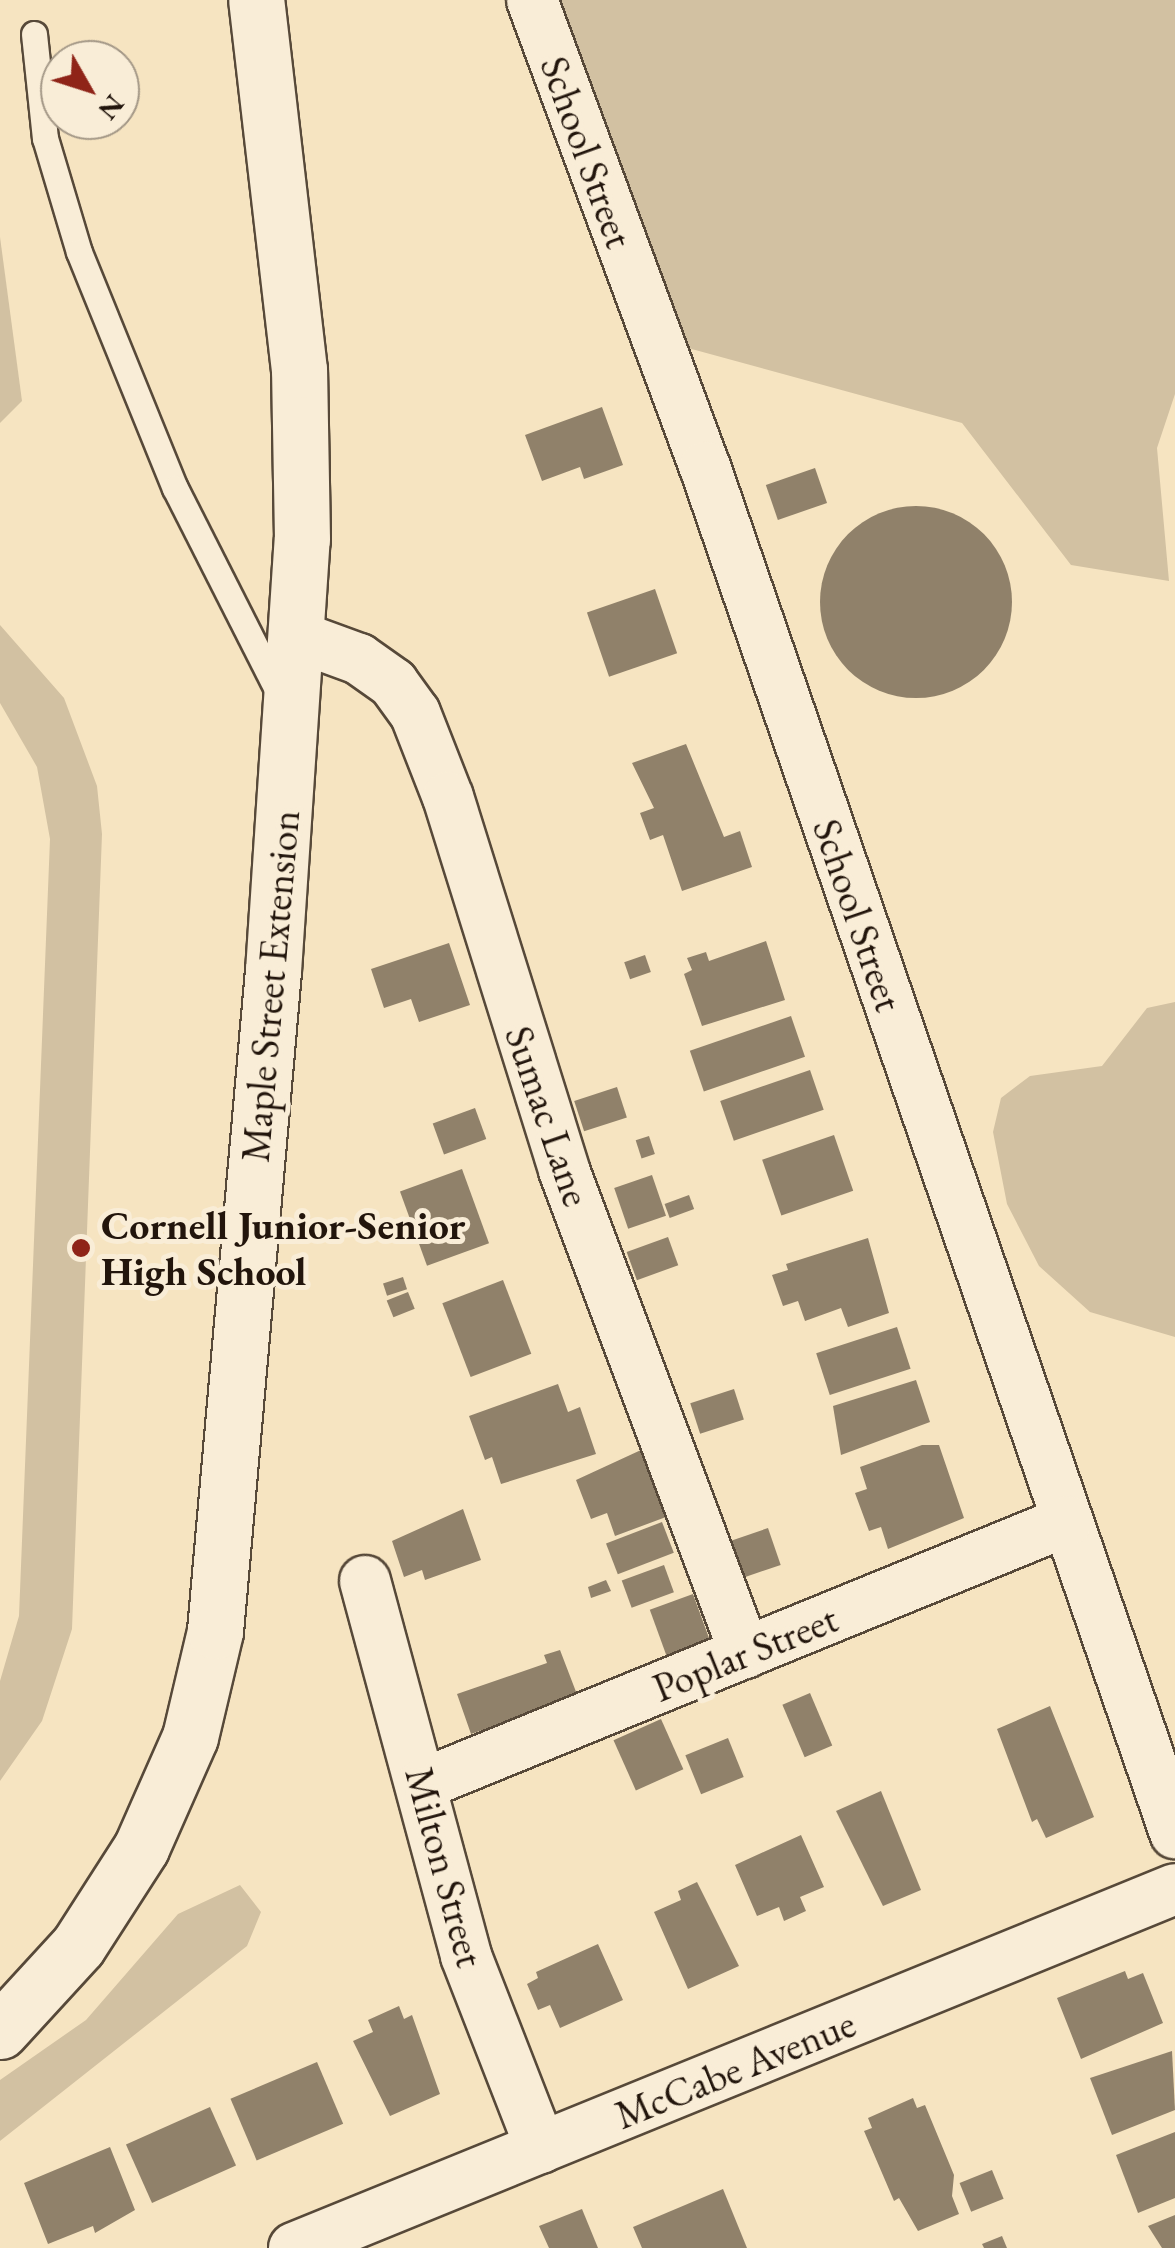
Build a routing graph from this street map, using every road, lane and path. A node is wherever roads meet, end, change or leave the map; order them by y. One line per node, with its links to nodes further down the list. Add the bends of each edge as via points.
1 (256, 0): 4 (street, Maple Street Extension, via 300,370)
2 (532, 0): 6 (street, School Street, via 706,467)
3 (34, 34): 5 (lane, via 45,138 78,252 174,488)
4 (296, 636): 5 (street, Maple Street Extension); 8 (street, Sumac Lane, via 360,660 393,683 421,726 564,1170)
5 (292, 718): 12 (street, Maple Street Extension, via 233,1461 205,1681 167,1797 141,1848 78,1946)
6 (1067, 1521): 8 (street, Poplar Street); 10 (street, School Street)
7 (365, 1581): 9 (street, Milton Street)
8 (745, 1653): 9 (street, Poplar Street)
9 (423, 1784): 13 (street, Milton Street, via 466,1956)
10 (1175, 1833)
11 (1175, 1889): 13 (street, McCabe Avenue)
12 (0, 2030)
13 (541, 2148): 14 (street, McCabe Avenue)
14 (294, 2248)

